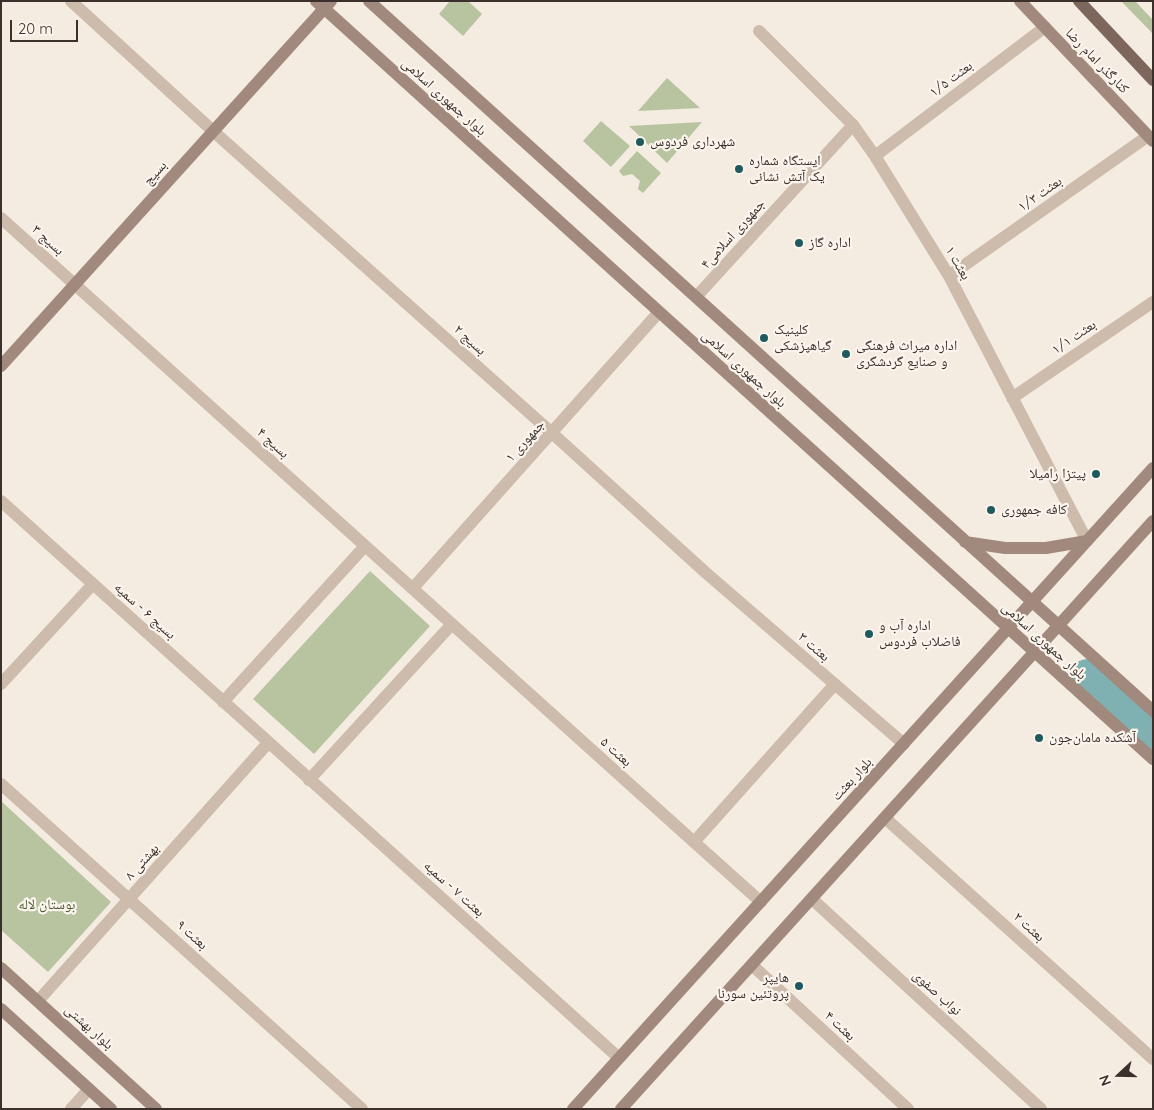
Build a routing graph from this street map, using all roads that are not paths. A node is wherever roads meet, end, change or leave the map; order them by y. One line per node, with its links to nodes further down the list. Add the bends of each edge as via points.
1 (71, 1): 10 (street, بسیج ۲)
2 (369, 1): 16 (main road, بلوار جمهوری اسلامی)
3 (1020, 1): 6 (main road, کنارگذر امام رضا)
4 (1079, 1): 8 (main road)
5 (324, 4): 10 (main road, بسیج); 18 (main road, بلوار جمهوری اسلامی)
6 (1045, 27): 11 (main road, کنارگذر امام رضا); 12 (street, بعثت ۱/۵)
7 (759, 32): 9 (street, بعثت ۱)
8 (1153, 80)
9 (853, 125): 12 (street, بعثت ۱); 16 (street, جمهوری اسلامی۴)
10 (213, 131): 15 (main road, بسیج); 21 (street, بسیج ۲)
11 (1150, 139): 14 (street, بعثت ۱/۳)
12 (875, 156): 14 (street, بعثت ۱)
13 (1, 218): 15 (street, بسیج ۳)
14 (949, 276): 20 (street, بعثت ۱)
15 (75, 284): 19 (main road, بسیج); 27 (street, بسیج ۴)
16 (696, 297): 26 (main road, بلوار جمهوری اسلامی)
17 (1153, 302): 20 (street, بعثت ۱/۱)
18 (659, 312): 21 (street, جمهوری ۱); 34 (main road, بلوار جمهوری اسلامی)
19 (1, 366)
20 (1012, 398): 25 (street, بعثت ۱)
21 (552, 433): 28 (street, بسیج ۲); 30 (street, جمهوری ۱)
22 (1153, 468): 25 (main road, بلوار بعثت)
23 (1, 501): 29 (street, بسیج ۶ - سمیه)
24 (1153, 521): 33 (main road)
25 (1087, 541): 26 (main road, via 1046,548 1005,548); 31 (main road, بلوار بعثت)
26 (965, 542): 31 (main road, بلوار جمهوری اسلامی)
27 (366, 546): 30 (street, بسیج ۴); 38 (street)
28 (705, 572): 37 (street, بعثت ۳)
29 (93, 584): 36 (street); 38 (street, بسیج ۶ - سمیه)
30 (413, 588): 32 (street, بسیج ۴)
31 (1031, 602): 33 (main road, بلوار جمهوری اسلامی); 34 (main road, بلوار بعثت)
32 (452, 624): 43 (street); 46 (street, بعثت ۵)
33 (1059, 625): 35 (main road); 39 (main road, بلوار جمهوری اسلامی)
34 (1008, 629): 35 (main road, بلوار جمهوری اسلامی); 41 (main road, بلوار بعثت)
35 (1035, 652): 42 (main road, بلوار جمهوری اسلامی); 45 (main road)
36 (1, 684)
37 (835, 684): 41 (street, بعثت ۳); 46 (street)
38 (224, 702): 40 (street, بسیج ۶ - سمیه)
39 (1153, 710)
40 (268, 743): 43 (street, بعثت ۷ - سمیه); 47 (street, بهشتی ۸)
41 (904, 744): 49 (main road, بلوار بعثت)
42 (1153, 758)
43 (309, 780): 54 (street, بعثت ۷ - سمیه)
44 (1, 784): 47 (street, بعثت ۹)
45 (885, 818): 48 (main road); 55 (street, بعثت ۲)
46 (694, 842): 49 (street, بعثت ۵)
47 (129, 899): 52 (street, بهشتی ۸); 60 (street, بعثت ۹)
48 (812, 899): 50 (main road); 64 (street, نواب صفوی)
49 (761, 902): 54 (main road, بلوار بعثت)
50 (752, 965): 62 (main road); 63 (street, بعثت ۴)
51 (1, 968): 52 (main road, بلوار بهشتی)
52 (38, 1002): 59 (main road, بلوار بهشتی)
53 (1, 1009): 56 (main road)
54 (619, 1058): 61 (main road, بلوار بعثت)
55 (1153, 1059)
56 (89, 1089): 57 (street); 58 (main road)
57 (71, 1109)
58 (111, 1109)
59 (156, 1109)
60 (362, 1109)
61 (573, 1109)
62 (621, 1109)
63 (908, 1109)
64 (1041, 1109)

